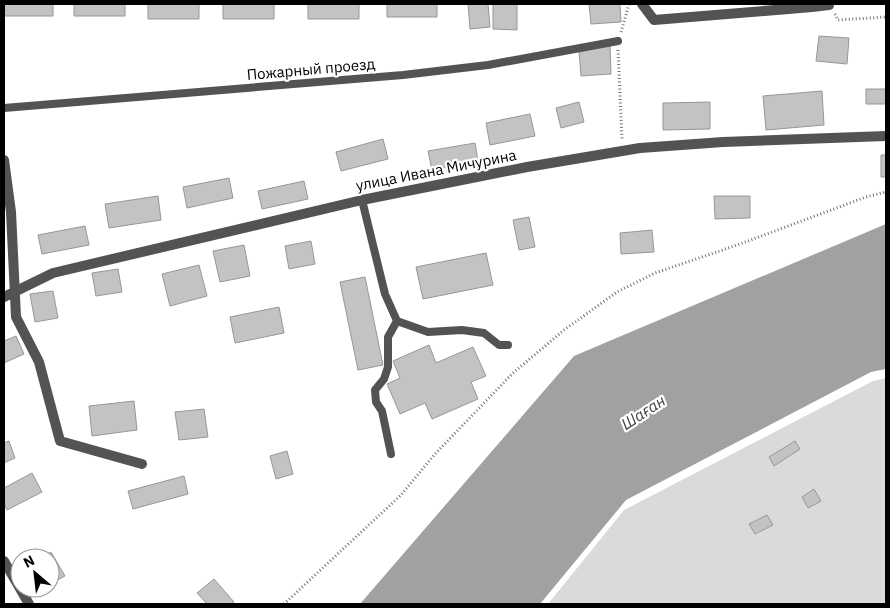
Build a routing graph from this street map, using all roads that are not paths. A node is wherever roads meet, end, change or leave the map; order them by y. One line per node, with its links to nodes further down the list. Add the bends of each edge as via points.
1 (642, 4): 2 (street, via 654,20)
2 (829, 4)
3 (618, 41): 4 (lane, Пожарный проезд, via 488,66)
4 (4, 108)
5 (886, 136): 7 (street, улица Ивана Мичурина, via 723,142 623,150)
6 (4, 160): 8 (street)
7 (362, 200): 8 (street, улица Ивана Мичурина, via 53,273); 10 (lane, via 385,294)
8 (16, 291): 9 (street, улица Ивана Мичурина); 13 (street, via 16,317 39,362 60,441)
9 (4, 297)
10 (396, 321): 11 (lane, via 428,332 462,330 484,333 499,345); 12 (lane, via 388,337 388,367 375,390)
11 (508, 345)
12 (391, 454)
13 (142, 464)
14 (4, 561): 15 (street)
15 (29, 604)

